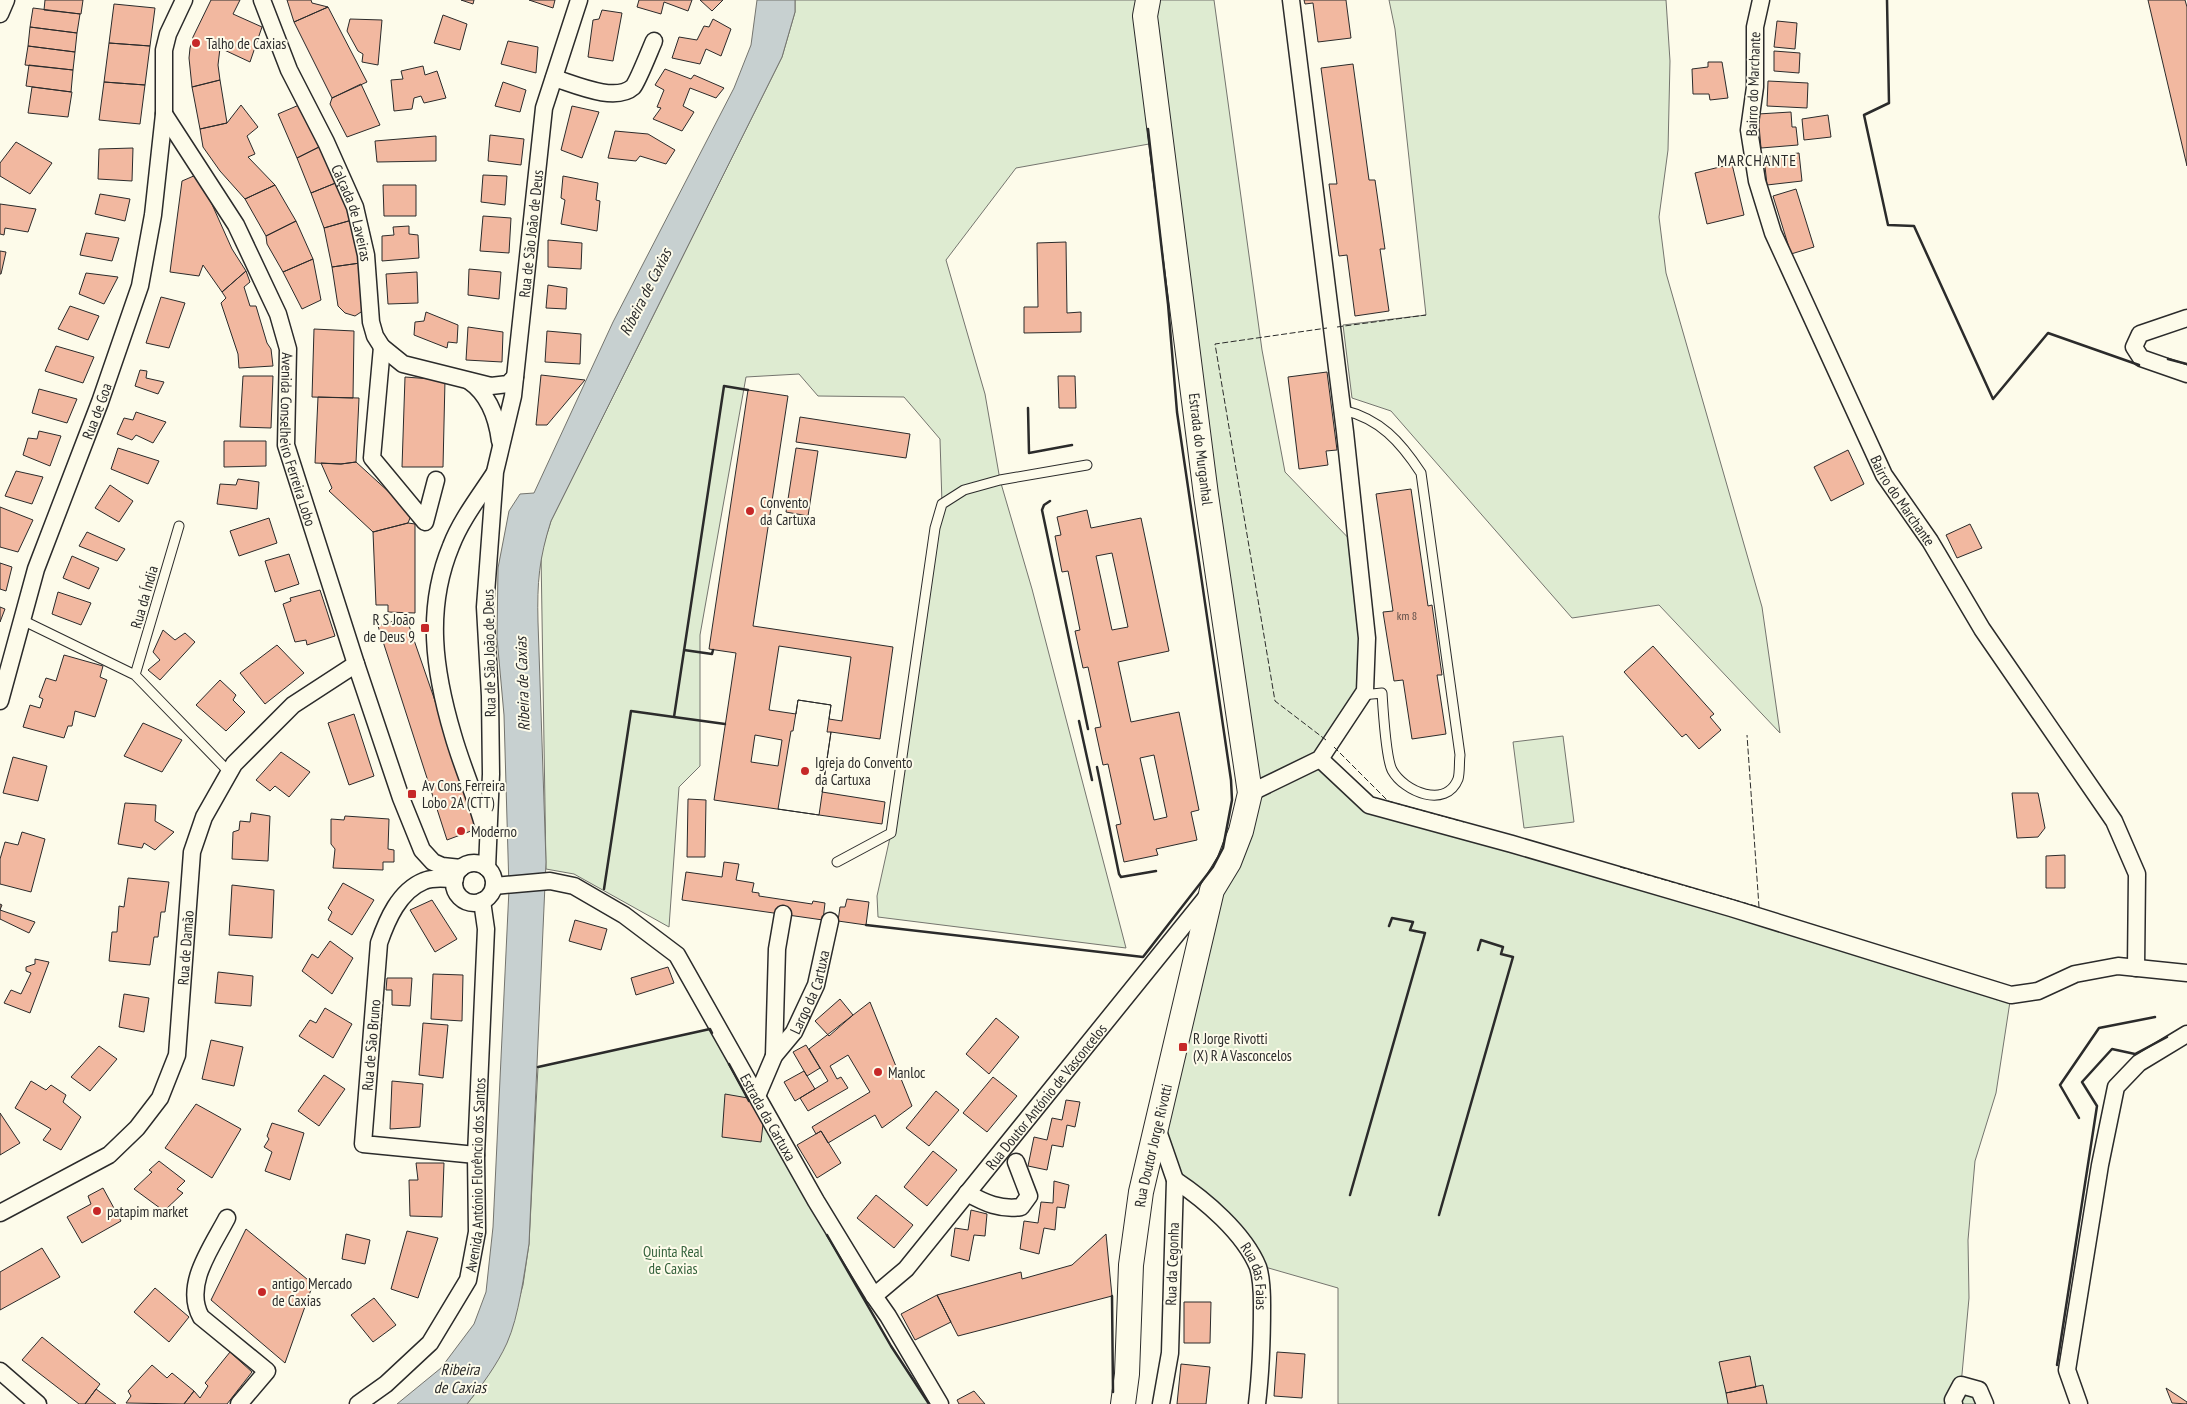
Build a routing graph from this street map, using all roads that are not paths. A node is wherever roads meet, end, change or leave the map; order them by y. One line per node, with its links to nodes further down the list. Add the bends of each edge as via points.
1 (6, 0): 8 (street)
2 (184, 0): 11 (street, via 164,50)
3 (262, 0): 13 (street, Calçada de Laveiras, via 289,70 355,206 366,255 372,322)
4 (580, 0): 10 (street, Rua de São João de Deus)
5 (1148, 0): 34 (street, Estrada do Murganhal, via 1145,16 1206,495)
6 (1291, 0): 17 (street)
7 (1761, 0): 44 (street, Bairro do Marchante, via 1755,27 1755,87 1749,130 1757,181 1773,233 1884,475 1930,541 1982,629 2114,821 2137,874)
8 (0, 14)
9 (654, 41): 10 (street, via 634,86 623,92 612,94)
10 (554, 78): 15 (street, Rua de São João de Deus, via 544,108)
11 (164, 114): 25 (street, Rua de Goa, via 153,215 140,286 36,569); 26 (street, Avenida Conselheiro Ferreira Lobo, via 236,225 278,314 288,349 286,444)
12 (2187, 318): 14 (street, via 2140,334 2134,347 2141,358)
13 (382, 347): 16 (street, Calçada de Laveiras, via 402,364); 21 (street, via 372,458 425,522)
14 (2187, 374)
15 (515, 377): 16 (street, Calçada de Laveiras, via 501,386); 18 (street, Rua de São João de Deus)
16 (469, 380): 18 (street, via 480,388 496,420)
17 (1342, 410): 28 (street, via 1367,638); 28 (lane, via 1371,419 1406,450 1420,473 1460,756 1458,778 1451,789 1435,796 1419,793 1404,783 1392,770 1382,693)
18 (501, 448): 20 (street, Rua de São João de Deus)
19 (1087, 465): 36 (lane, via 1000,480 964,490 942,504 935,528 892,833)
20 (495, 472): 22 (street, Rua de São João de Deus); 23 (street, Rua de São João de Deus)
21 (436, 480)
22 (468, 513): 23 (street, via 474,509 485,510); 33 (street, Rua de São João de Deus, via 451,544 438,581 434,618 438,677)
23 (491, 523): 32 (street, Rua de São João de Deus, via 485,607)
24 (179, 526): 27 (lane, Rua da Índia)
25 (22, 620): 27 (lane); 29 (street, Rua de Goa)
26 (356, 664): 31 (street, Rua de Damão, via 292,705); 38 (street, Avenida Conselheiro Ferreira Lobo, via 422,850 433,862)
27 (135, 675): 31 (lane)
28 (1362, 695): 30 (street)
29 (0, 701)
30 (1320, 759): 34 (street); 44 (street, via 1369,805 1731,908 2011,995 2038,990 2075,974 2118,966)
31 (229, 772): 54 (street, Rua de Damão, via 204,818 192,852 177,1054 160,1098 137,1128 109,1155)
32 (491, 774): 33 (street, via 486,782 480,784); 35 (street, Rua de São João de Deus)
33 (467, 776): 35 (street, Rua de São João de Deus)
34 (1250, 793): 40 (street, Estrada do Murganhal, via 1241,832 1229,862)
35 (489, 848): 37 (street, Rua de São João de Deus)
36 (837, 862)
37 (487, 868): 38 (street, via 474,863); 39 (street)
38 (458, 874): 41 (street, via 456,892 460,897 470,902); 50 (street, Rua de São Bruno, via 424,880 415,886 390,914 384,930 380,943 364,1144)
39 (499, 886): 41 (street); 48 (street, Estrada da Cartuxa, via 550,882 574,886 624,915 677,955)
40 (1212, 890): 49 (street, Rua Doutor Jorge Rivotti); 53 (street, Rua Doutor António de Vasconcelos)
41 (482, 901): 50 (street, Avenida António Florêncio dos Santos, via 486,929)
42 (783, 914): 47 (street, Largo da Cartuxa, via 778,949)
43 (830, 922): 47 (street, Largo da Cartuxa, via 816,985 794,1032)
44 (2136, 968): 45 (street)
45 (2187, 973)
46 (2187, 1034): 67 (street, via 2139,1063 2116,1088 2100,1165 2067,1370)
47 (774, 1056): 48 (street, Largo da Cartuxa)
48 (756, 1096): 56 (street, Estrada da Cartuxa)
49 (1156, 1126): 52 (street, Rua da Cegonha); 62 (street, Rua Doutor Jorge Rivotti, via 1141,1192 1131,1265)
50 (476, 1155): 60 (street, Avenida António Florêncio dos Santos, via 477,1232 468,1280 430,1343 386,1384)
51 (1016, 1162): 53 (street, via 1029,1196 1021,1207 1009,1209 989,1205)
52 (1175, 1180): 63 (street, Rua da Cegonha, via 1170,1353); 64 (street, Rua das Faias, via 1197,1195 1245,1242 1258,1268 1262,1285 1262,1330)
53 (967, 1193): 56 (street, Rua Doutor António de Vasconcelos, via 906,1269)
54 (0, 1213)
55 (226, 1218): 59 (street, via 200,1271 194,1296 201,1317 267,1371)
56 (874, 1296): 61 (street, Estrada da Cartuxa)
57 (0, 1372): 58 (street)
58 (38, 1404)
59 (240, 1404)
60 (358, 1404)
61 (940, 1404)
62 (1123, 1404)
63 (1160, 1404)
64 (1257, 1404)
65 (1954, 1404): 66 (street, via 1961,1385 1979,1390)
66 (1985, 1404)
67 (2079, 1404)

